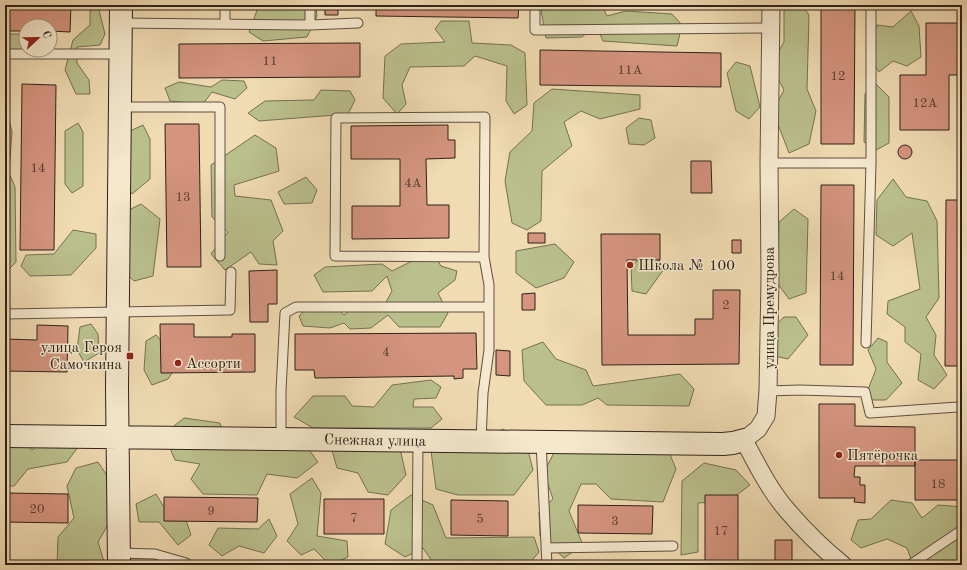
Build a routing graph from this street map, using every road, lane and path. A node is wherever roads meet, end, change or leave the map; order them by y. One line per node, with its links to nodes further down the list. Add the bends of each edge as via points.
1 (225, 5): 7 (lane)
2 (310, 5): 9 (lane)
3 (535, 5): 10 (lane, via 535,30)
4 (771, 5): 10 (street, улица Премудрова)
5 (871, 5): 15 (lane)
6 (121, 14): 7 (lane); 12 (street)
7 (225, 23): 9 (lane)
8 (358, 23): 9 (lane)
9 (310, 25)
10 (771, 28): 14 (street, улица Премудрова)
11 (5, 54): 12 (lane)
12 (120, 54): 13 (street)
13 (120, 107): 16 (lane, via 220,107); 20 (street)
14 (769, 163): 15 (lane); 23 (street, улица Премудрова)
15 (871, 163): 22 (lane)
16 (220, 256)
17 (484, 256): 17 (lane, via 485,117 336,118 335,256); 19 (lane, via 489,285)
18 (231, 272): 20 (lane, via 230,310)
19 (489, 307): 27 (lane, via 296,307 285,313); 30 (lane, via 489,350 483,394)
20 (118, 312): 21 (lane); 26 (street)
21 (5, 314)
22 (866, 343)
23 (768, 391): 24 (lane, via 865,392 870,413); 28 (street, улица Премудрова, via 766,416 758,429)
24 (961, 409)
25 (5, 436): 26 (street, Снежная улица)
26 (118, 437): 27 (street, Снежная улица); 35 (street)
27 (281, 439): 29 (street, Снежная улица)
28 (744, 440): 31 (street, Снежная улица, via 723,444); 39 (street, via 785,508 822,548)
29 (418, 441): 30 (street, Снежная улица); 37 (lane)
30 (481, 441): 31 (street, Снежная улица)
31 (541, 442): 34 (lane)
32 (962, 530): 40 (lane)
33 (673, 546): 34 (lane)
34 (546, 548): 38 (lane)
35 (119, 559): 36 (lane, via 155,554)
36 (188, 565)
37 (417, 565)
38 (547, 565)
39 (843, 565)
40 (910, 565)

